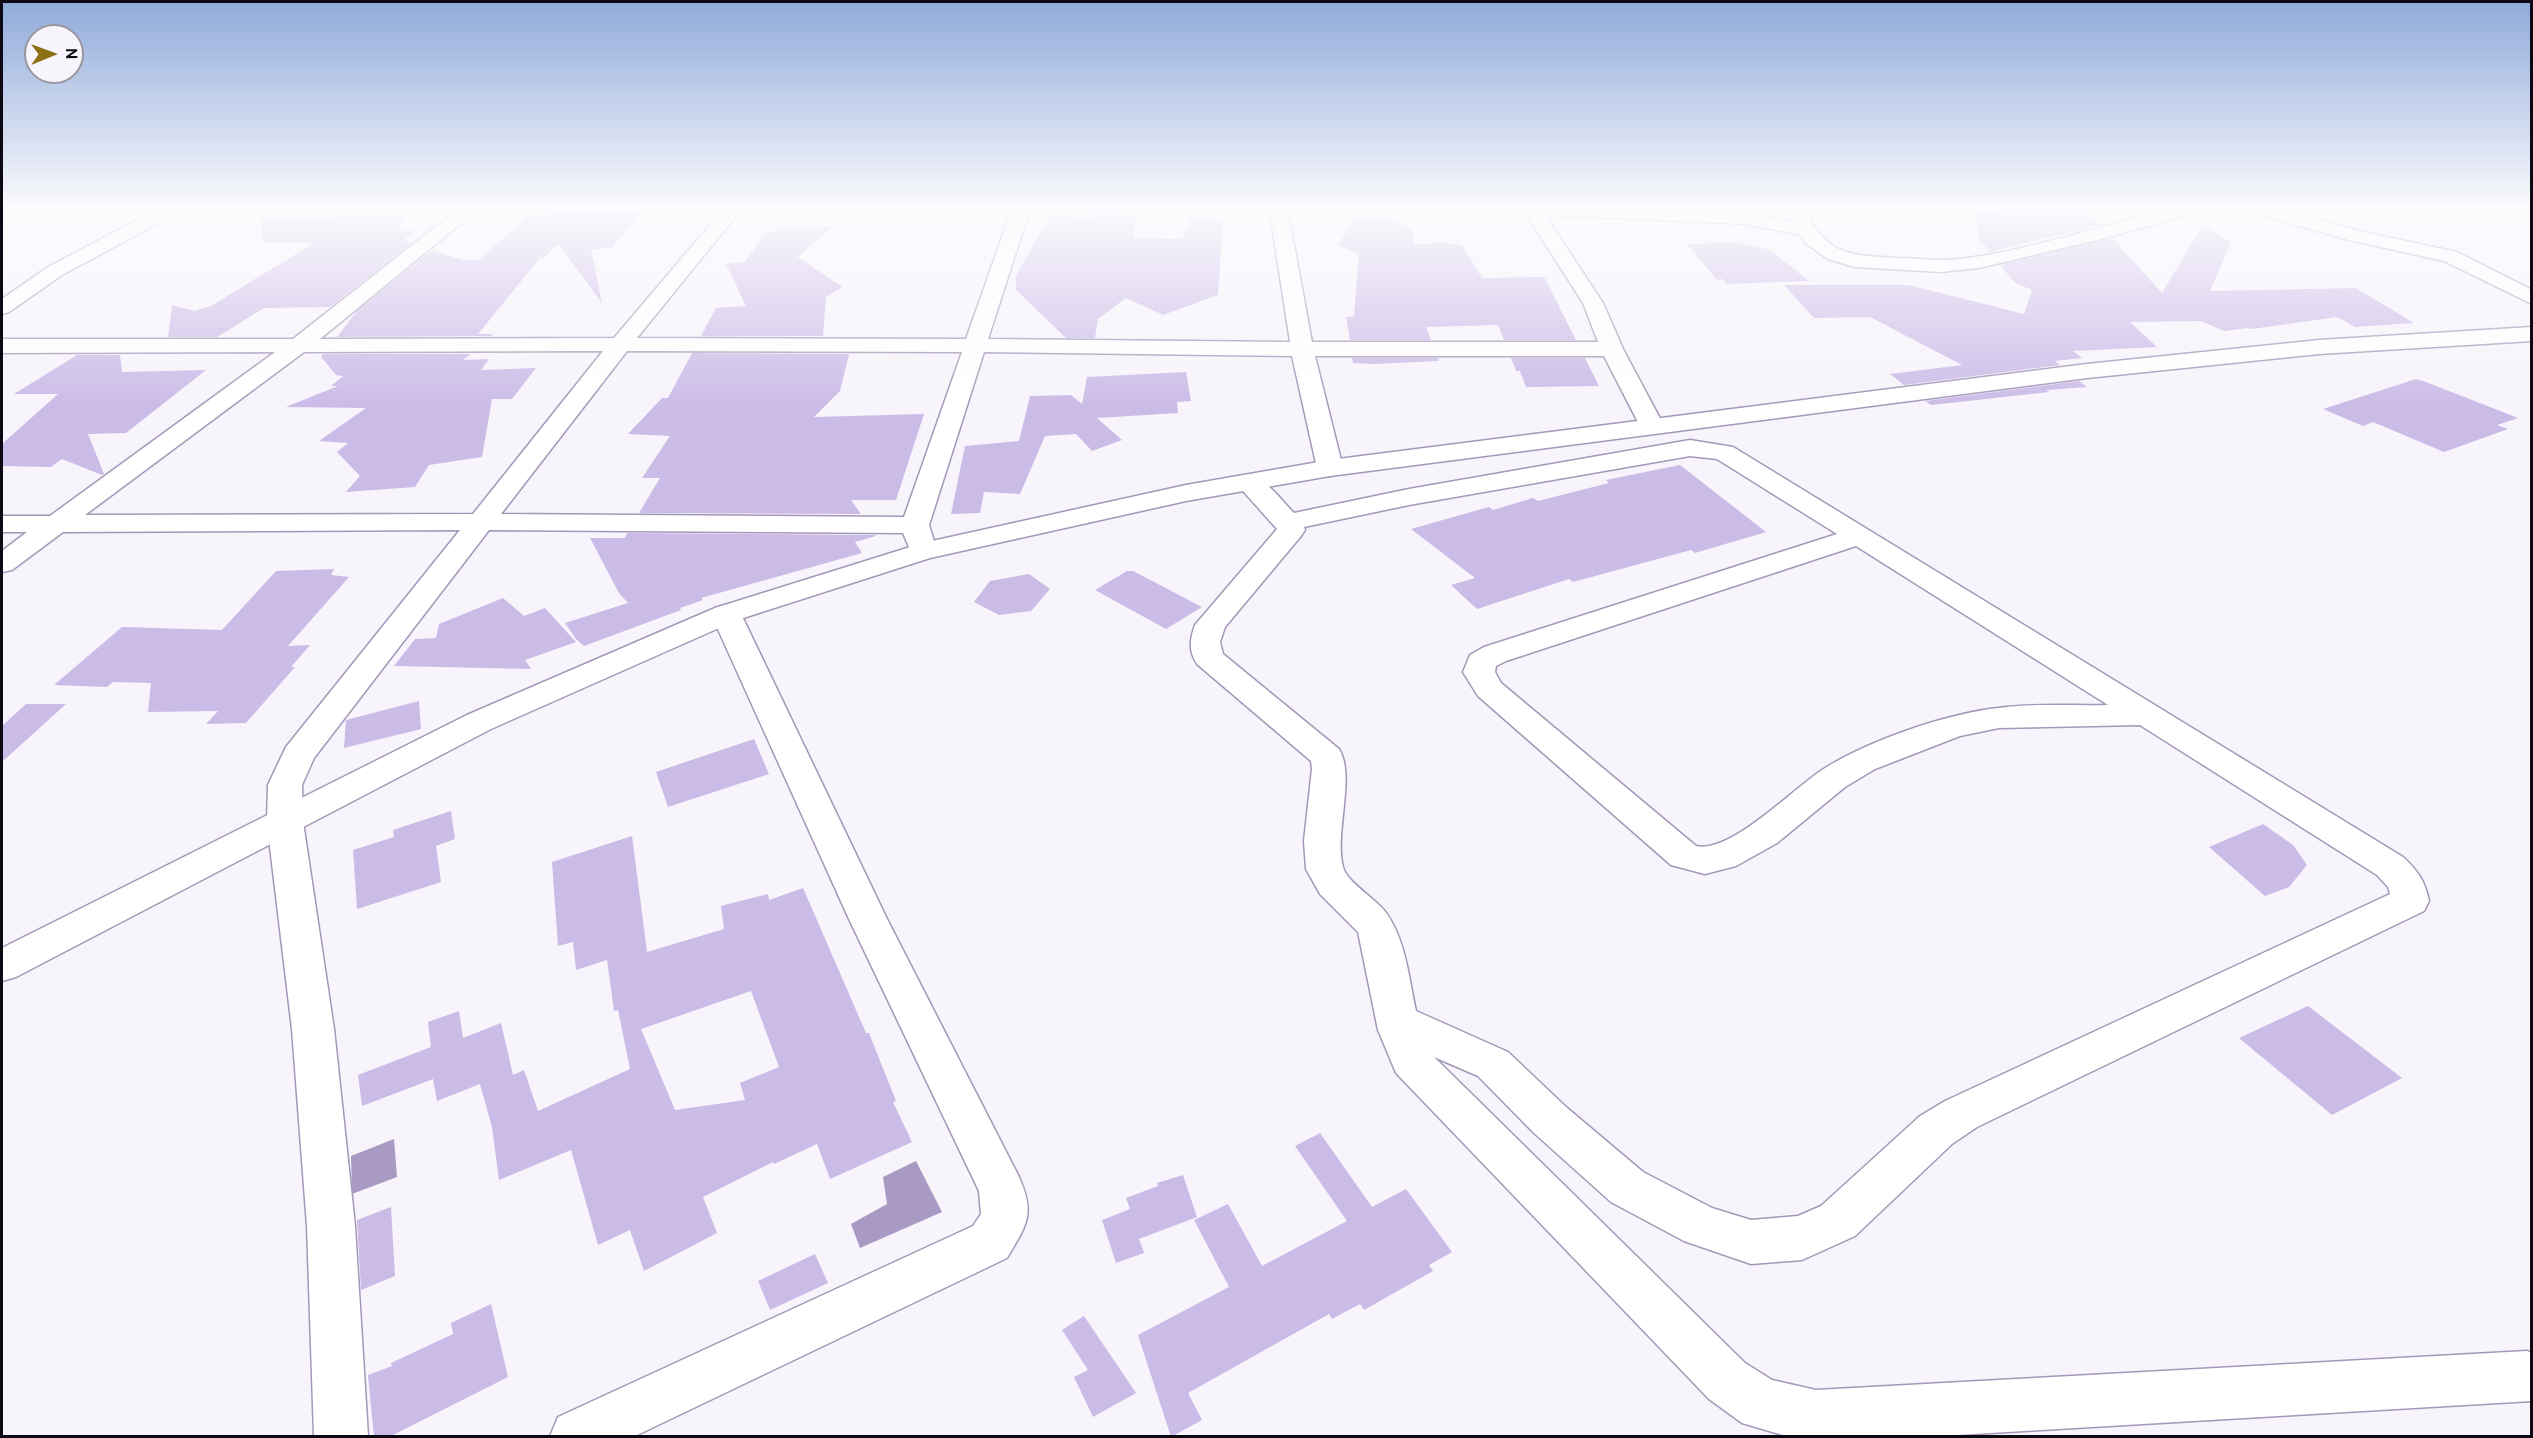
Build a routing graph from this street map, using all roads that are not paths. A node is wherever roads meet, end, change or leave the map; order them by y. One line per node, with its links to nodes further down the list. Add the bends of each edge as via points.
1 (52, 273): 9 (street)
2 (389, 273): 13 (street)
3 (679, 273): 12 (street)
4 (1000, 273): 14 (street)
5 (1289, 273): 15 (street)
6 (1574, 273): 16 (street, via 1593,303)
7 (2483, 273): 8 (street)
8 (2532, 298)
9 (2, 308)
10 (2532, 334): 17 (street, via 2319,347 2087,371)
11 (2, 346): 13 (street)
12 (619, 346): 13 (street); 14 (street); 21 (street)
13 (296, 347): 20 (street)
14 (975, 347): 15 (street); 25 (street)
15 (1302, 349): 16 (street); 18 (street)
16 (1612, 349): 17 (street)
17 (1652, 426): 18 (street)
18 (1330, 468): 19 (street)
19 (1248, 482): 22 (street); 25 (street)
20 (59, 522): 21 (street); 23 (street); 26 (street)
21 (482, 522): 25 (street); 29 (street, via 298,755 285,785)
22 (1288, 522): 24 (street, via 1690,448 1724,452); 31 (street, via 1291,530 1210,625 1205,642 1208,657 1327,757 1321,862 1328,878 1376,929)
23 (2, 524)
24 (1859, 536): 28 (street); 28 (street, via 1495,654 1481,662 1479,672 1489,689 1684,856 1705,861 1722,857 1764,834 1833,779 1863,761 1952,727 1999,718)
25 (919, 538): 27 (street)
26 (2, 564)
27 (726, 615): 29 (street, via 478,722); 34 (street, via 868,919 1002,1190 1005,1218 990,1242)
28 (2148, 715): 31 (street, via 2391,866 2406,882 2410,901 1961,1114 1936,1131 1838,1221 1802,1238 1751,1242 1701,1226 1626,1187 1493,1064)
29 (285, 822): 30 (street); 33 (street, via 314,1029 331,1226)
30 (2, 966)
31 (1397, 1021): 32 (street, via 1411,1062 1727,1381 1761,1404 1816,1417)
32 (2527, 1377)
33 (341, 1437)
34 (577, 1437)

